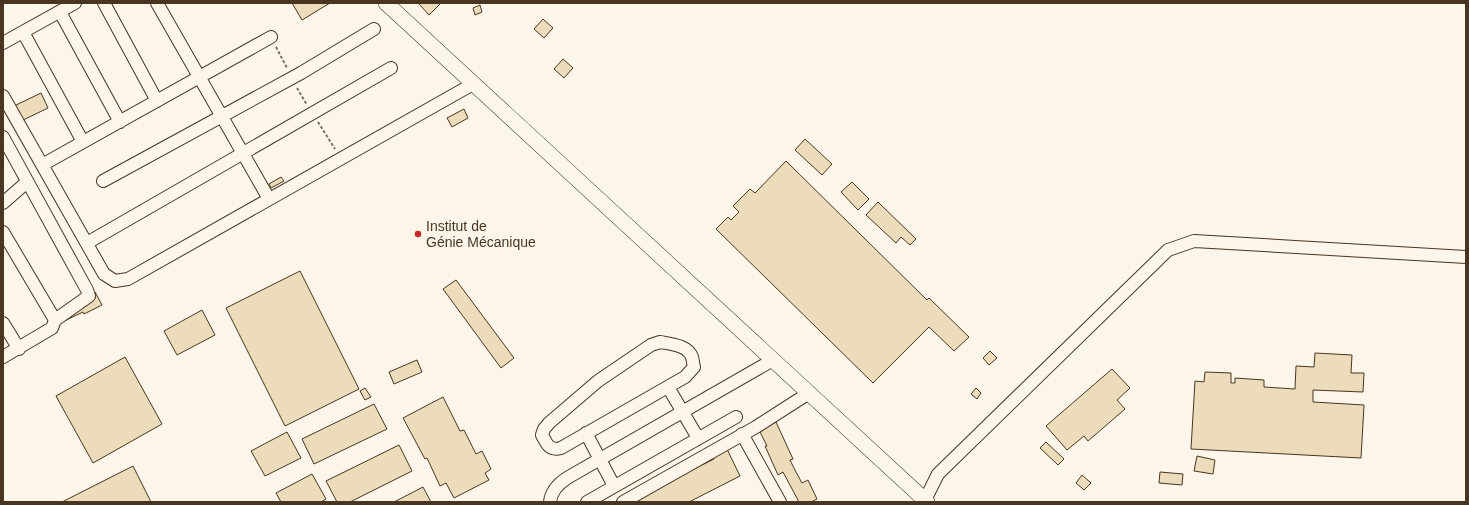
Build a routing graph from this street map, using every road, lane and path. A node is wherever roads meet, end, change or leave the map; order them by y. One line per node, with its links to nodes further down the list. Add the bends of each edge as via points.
1 (75, 3): 5 (street)
2 (104, 3): 15 (street)
3 (156, 3): 11 (street)
4 (386, 3): 13 (main road)
5 (60, 12): 7 (street); 18 (street)
6 (374, 29): 12 (street)
7 (23, 32): 9 (street); 20 (street)
8 (271, 38): 11 (street); 12 (path)
9 (3, 43)
10 (391, 68): 16 (street)
11 (200, 77): 15 (street); 17 (street)
12 (292, 78): 16 (path); 17 (street)
13 (473, 84): 22 (street); 35 (main road)
14 (3, 96): 23 (street)
15 (157, 101): 18 (street)
16 (312, 113): 21 (street); 22 (path)
17 (222, 116): 21 (street); 24 (street)
18 (120, 122): 20 (street)
19 (4, 141): 25 (street)
20 (83, 142): 23 (street)
21 (243, 153): 26 (street); 29 (street)
22 (341, 158): 26 (street)
23 (42, 165): 29 (street)
24 (103, 181)
25 (27, 182): 27 (street); 31 (street, via 89,296)
26 (269, 199): 29 (street, via 128,279 115,281 104,274)
27 (3, 203)
28 (3, 232): 31 (street)
29 (86, 243)
30 (1466, 257): 45 (street, via 1194,241 1168,250 938,474)
31 (54, 320): 33 (street, via 52,328)
32 (3, 323): 33 (street)
33 (19, 349): 34 (street)
34 (3, 357)
35 (773, 360): 37 (main road); 38 (street)
36 (668, 387): 38 (street); 40 (street); 40 (street, via 685,377 694,367 688,350 660,342 651,345 598,382 549,423 542,435 546,444 556,449)
37 (809, 393): 41 (street); 45 (main road)
38 (683, 412): 42 (street); 43 (street)
39 (736, 417): 42 (street)
40 (586, 433): 43 (street)
41 (742, 434): 48 (street); 49 (street)
42 (698, 438): 44 (street)
43 (601, 459): 44 (street); 46 (street, via 558,485 551,495)
44 (614, 486): 47 (street)
45 (926, 501)
46 (550, 502)
47 (587, 502)
48 (623, 502)
49 (780, 502)

